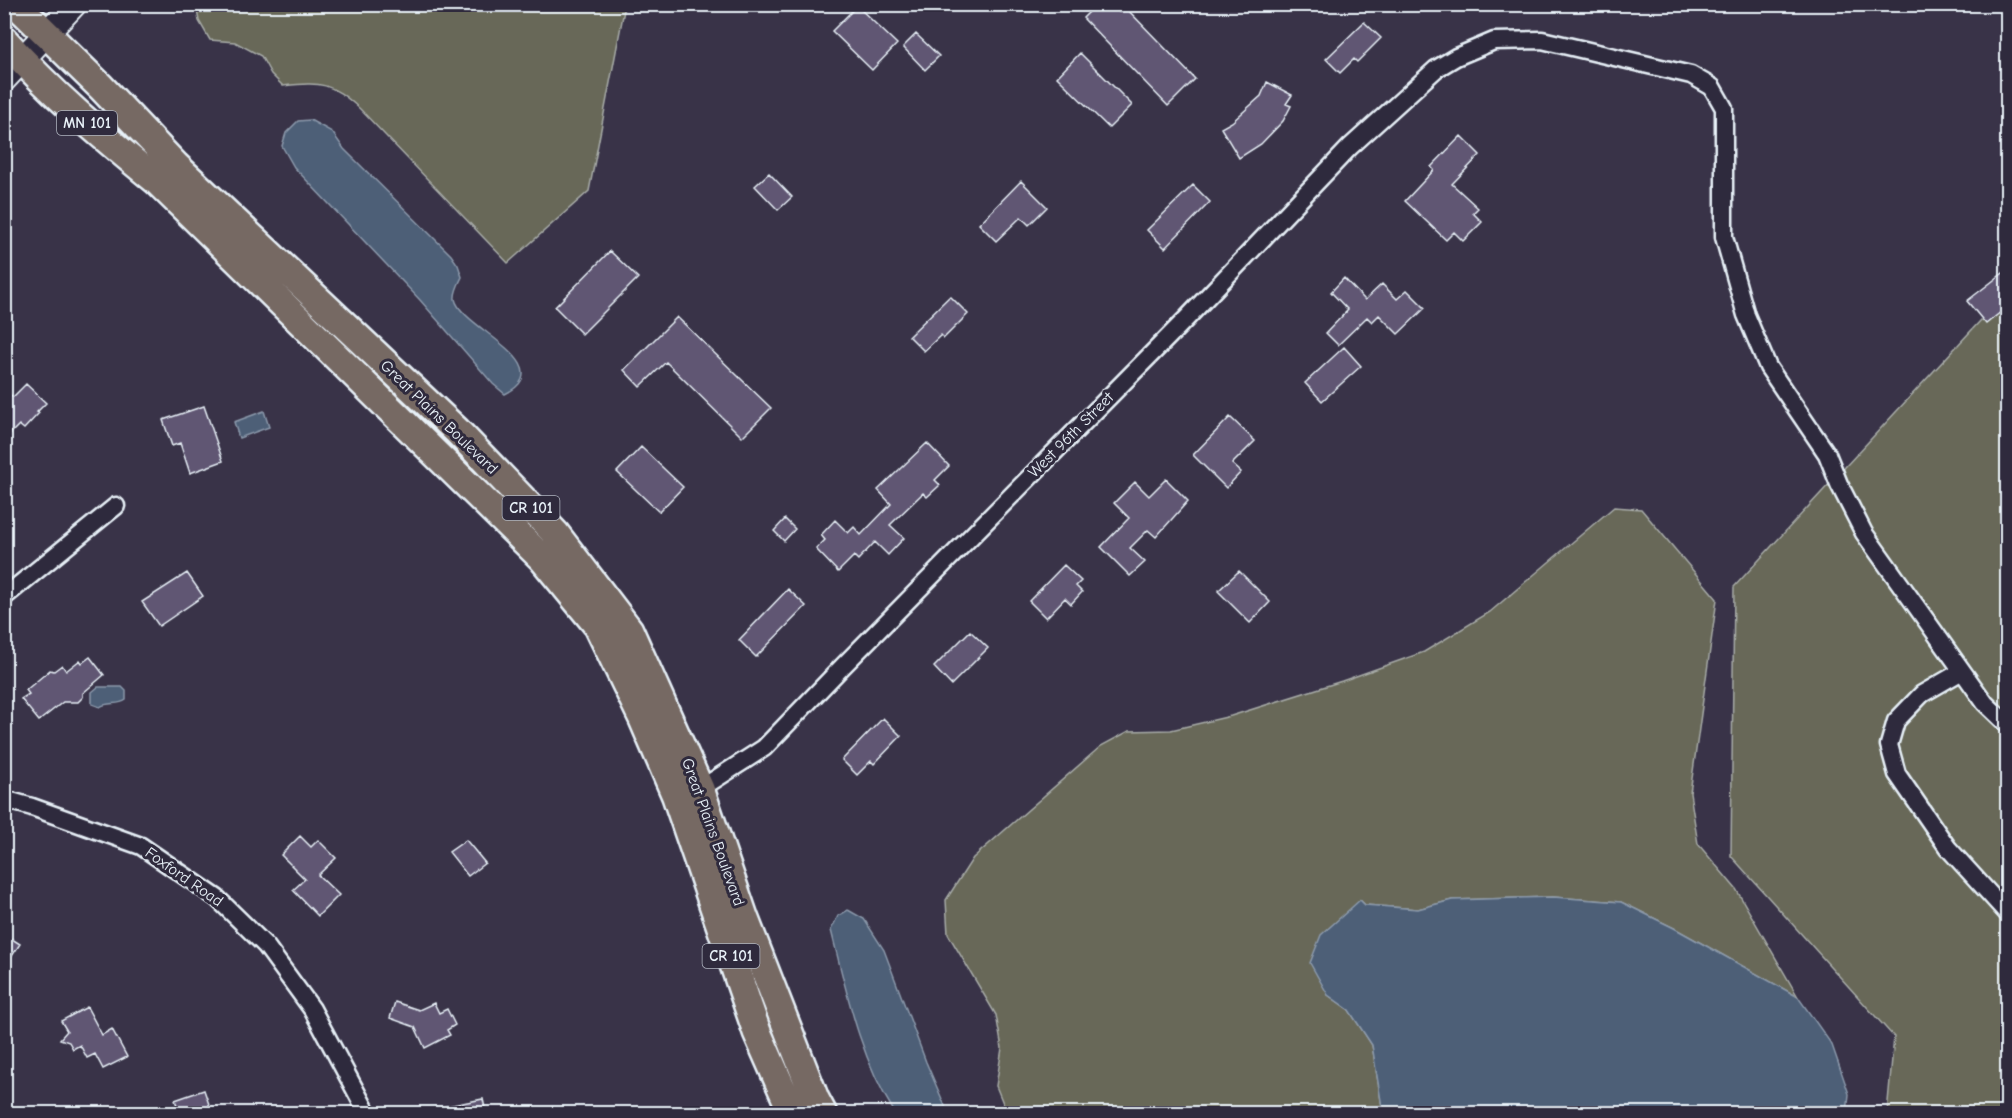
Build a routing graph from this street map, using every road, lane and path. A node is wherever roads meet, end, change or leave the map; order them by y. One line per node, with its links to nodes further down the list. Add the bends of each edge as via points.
1 (74, 4): 3 (main road)
2 (17, 5): 3 (main road, Great Plains Boulevard / CR 101)
3 (46, 34): 5 (main road); 11 (main road, Great Plains Boulevard / CR 101, via 176,166 457,431 555,533 629,630)
4 (4, 40): 5 (main road, Great Plains Boulevard / MN 101)
5 (13, 70): 6 (main road, Great Plains Boulevard / MN 101, via 49,88)
6 (157, 181): 11 (main road, Great Plains Boulevard / CR 101, via 542,558 598,626 642,717)
7 (116, 506): 8 (street)
8 (4, 597)
9 (1962, 670): 10 (street, West 96th Street, via 1985,703); 11 (street, West 96th Street, via 1864,533 1827,454 1768,367 1746,315 1724,237 1725,108 1712,87 1691,75 1542,40 1494,41 1436,69 1350,147 764,748); 13 (street, via 1922,694 1896,721 1889,745 1897,774 1948,848)
10 (2007, 725)
11 (688, 793): 15 (main road, Great Plains Boulevard / CR 101, via 757,1032); 16 (main road, Great Plains Boulevard / CR 101, via 744,917 815,1099)
12 (4, 800): 14 (street, Foxford Road, via 141,846 217,898 266,946 312,1009)
13 (2007, 914)
14 (368, 1113)
15 (793, 1113)
16 (824, 1113)

